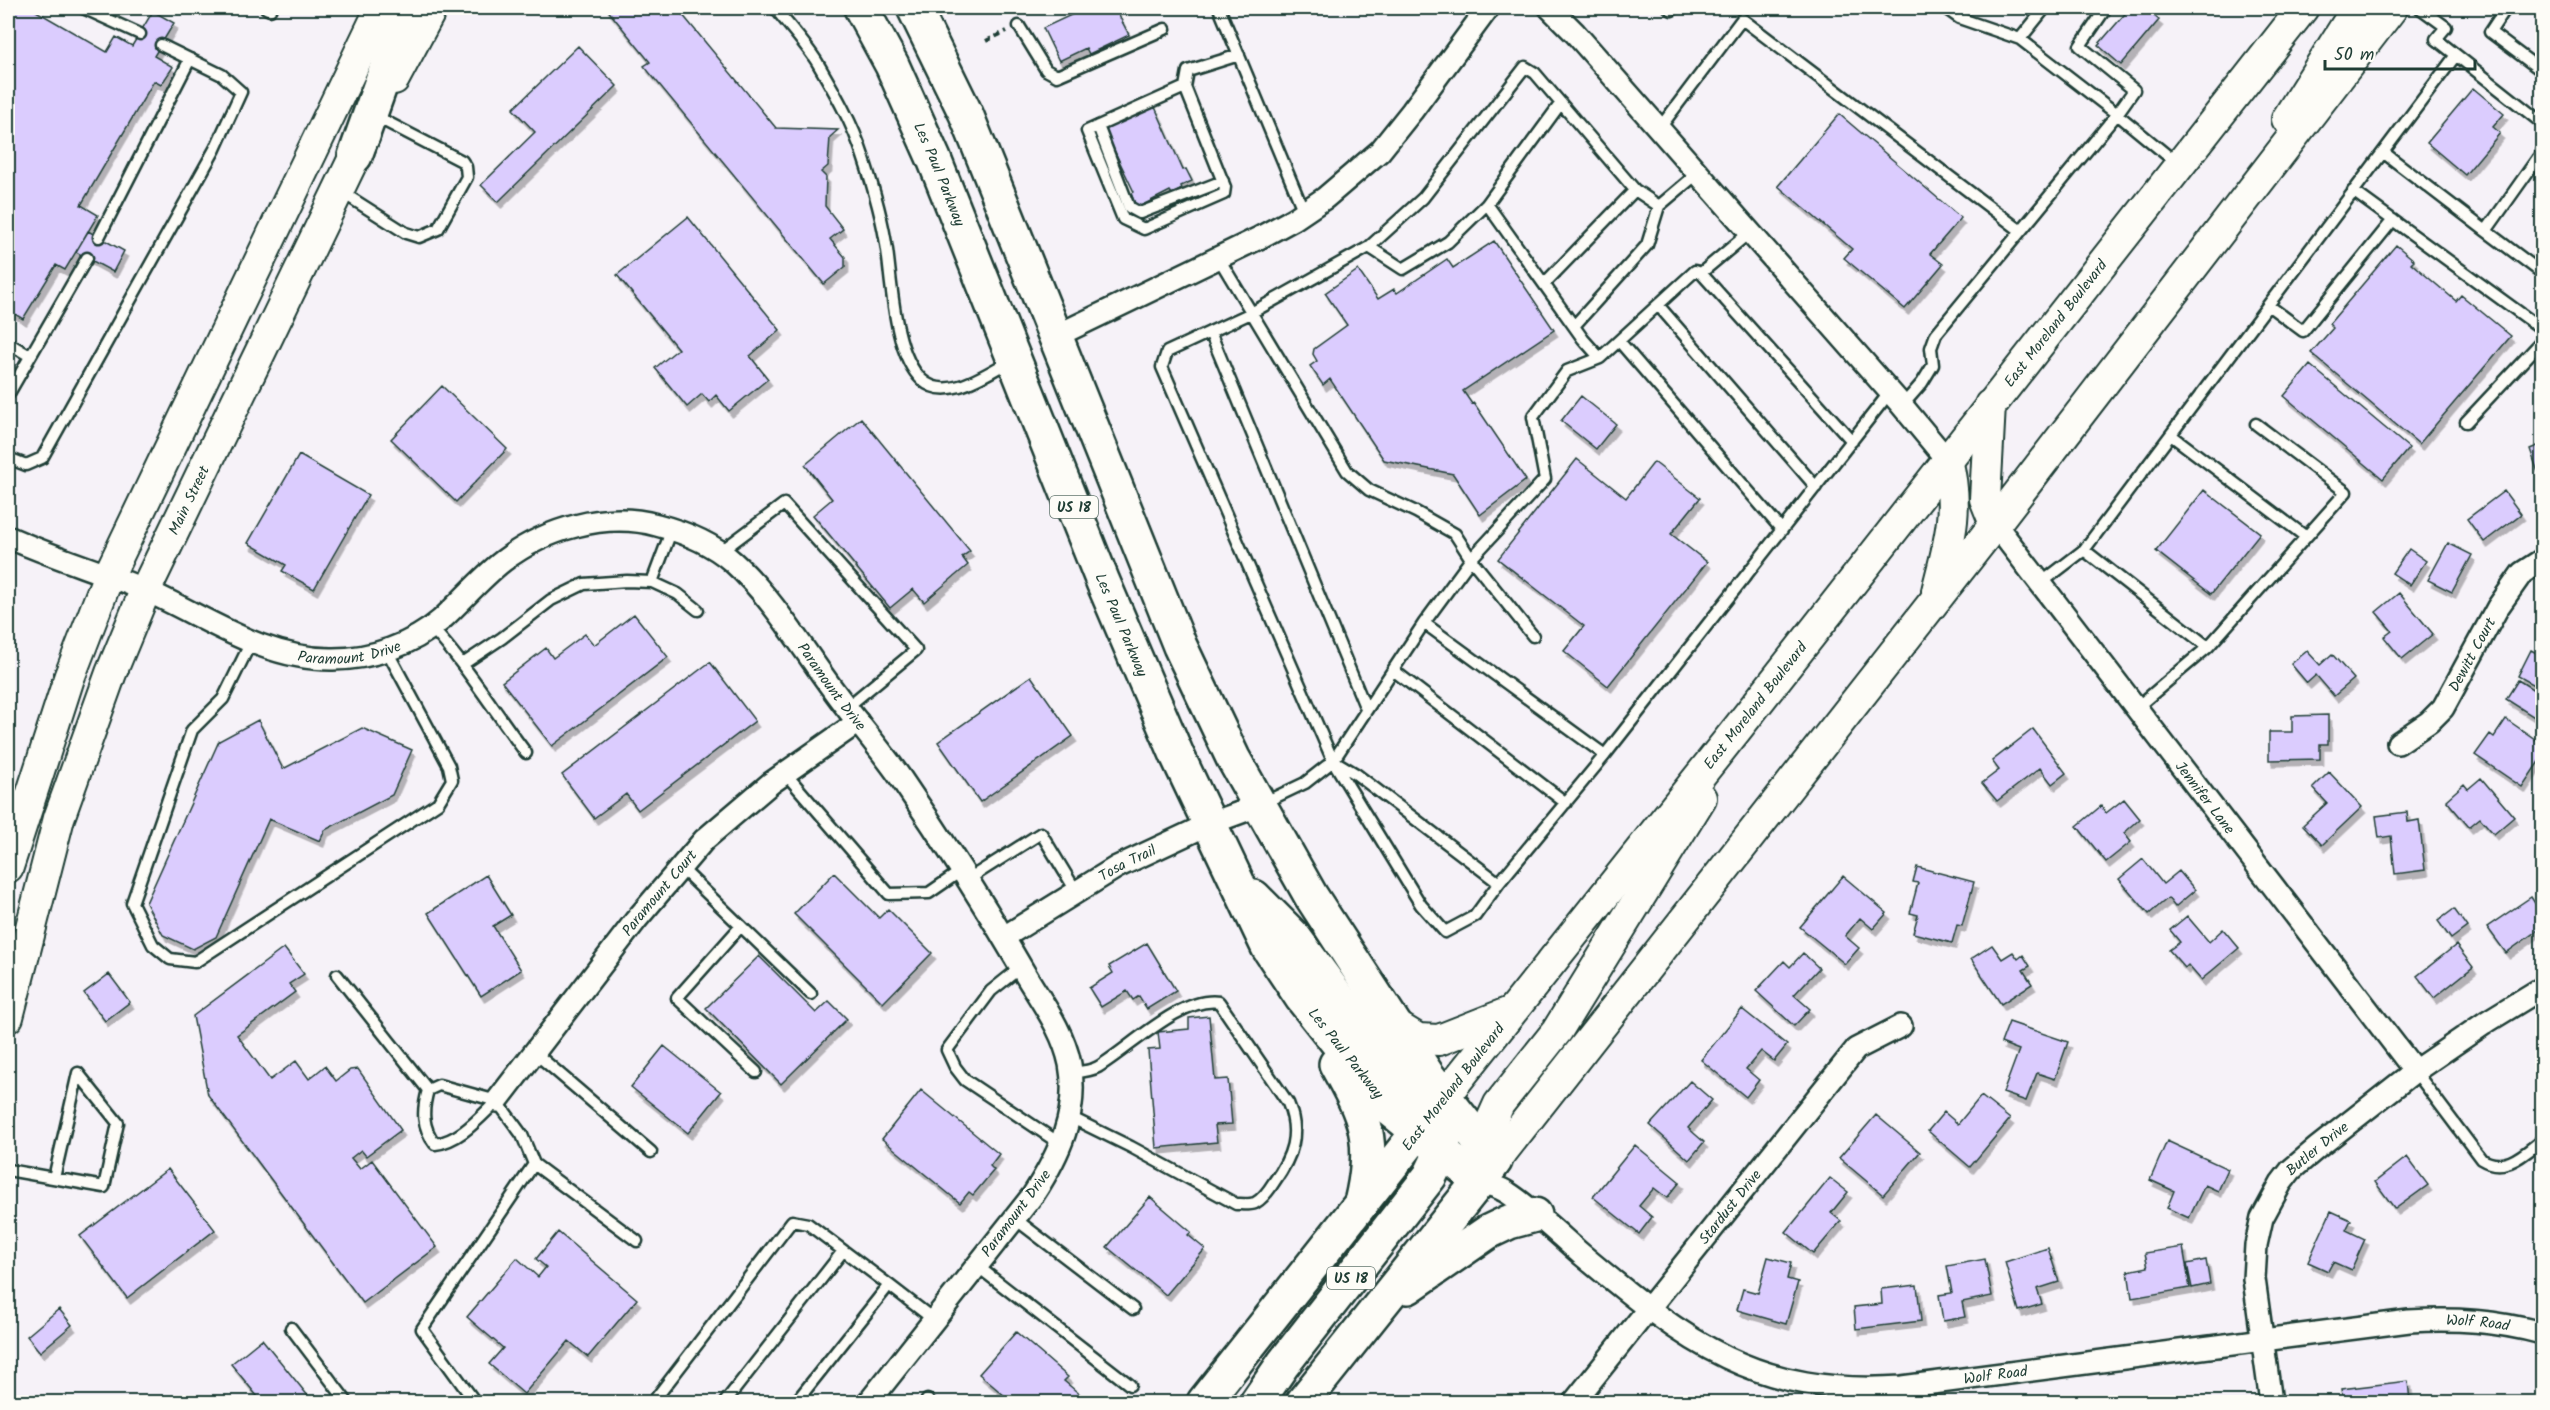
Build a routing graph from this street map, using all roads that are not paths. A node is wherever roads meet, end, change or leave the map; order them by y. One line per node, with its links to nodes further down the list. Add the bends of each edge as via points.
1 (83, 8): 25 (lane)
2 (266, 8): 3 (lane)
3 (271, 8)
4 (381, 8): 97 (main road)
5 (408, 8): 34 (main road)
6 (432, 8): 34 (main road)
7 (775, 8): 76 (lane, via 816,61 863,156 887,249 896,323 907,357 923,381 941,389 965,385)
8 (861, 8): 43 (main road, Les Paul Parkway / US 18, via 892,65)
9 (914, 8): 70 (main road, Les Paul Parkway / US 18, via 966,114)
10 (1219, 8): 29 (lane)
11 (1488, 8): 52 (street, via 1380,151)
12 (1550, 8): 38 (street)
13 (1669, 8): 14 (lane)
14 (1675, 8)
15 (1945, 8): 26 (lane, via 1959,18)
16 (2045, 8): 26 (lane)
17 (2106, 8): 35 (lane, via 2080,46 2134,90)
18 (2303, 8): 42 (main road, East Moreland Boulevard)
19 (2357, 8): 51 (main road, via 2272,142)
20 (2392, 8): 51 (main road)
21 (2420, 8): 28 (lane, via 2446,27 2436,39)
22 (2506, 8): 31 (lane, via 2490,32)
23 (1019, 26): 24 (lane, via 1046,70 1057,76)
24 (1165, 29)
25 (140, 34)
26 (2020, 39): 35 (lane)
27 (161, 45): 30 (lane)
28 (2456, 55): 36 (lane); 39 (lane)
29 (1239, 56): 32 (lane, via 1188,71); 52 (lane)
30 (190, 59): 57 (lane); 84 (lane, via 222,75 241,92 214,149 42,458 26,465)
31 (2542, 71)
32 (1185, 87): 37 (lane); 45 (lane)
33 (1561, 103): 47 (lane); 49 (lane); 58 (lane, via 1525,67 1423,198)
34 (372, 114): 41 (main road); 46 (lane, via 462,161 467,177 438,229 419,237 406,233)
35 (2117, 114): 42 (lane); 54 (lane)
36 (2542, 123)
37 (1098, 126): 45 (lane, via 1129,207 1140,213); 45 (lane, via 1087,131 1123,219 1144,229 1224,194)
38 (1659, 129): 44 (street); 54 (lane, via 1742,19)
39 (2383, 152): 48 (lane); 55 (lane)
40 (2542, 152): 55 (lane)
41 (355, 156): 46 (main road, Main Street)
42 (2179, 165): 79 (main road, East Moreland Boulevard)
43 (936, 166): 70 (main road, via 972,198 1018,308 1029,322); 76 (main road, Les Paul Parkway / US 18)
44 (1698, 173): 50 (lane); 56 (street)
45 (1224, 184)
46 (339, 190): 100 (main road, Main Street)
47 (1635, 190): 50 (lane); 63 (lane)
48 (2354, 191): 53 (lane); 65 (lane)
49 (1488, 204): 58 (lane, via 1448,242 1403,268); 63 (lane)
50 (1659, 206): 67 (lane, via 1647,245)
51 (2240, 207): 87 (main road)
52 (1304, 212): 59 (street)
53 (2393, 220): 65 (lane, via 2303,331); 68 (lane)
54 (2021, 231): 78 (lane, via 1936,334 1930,348 1933,365 1922,383)
55 (2486, 231): 62 (lane)
56 (1750, 232): 61 (lane); 78 (street)
57 (99, 237)
58 (1369, 247): 66 (lane)
59 (1218, 257): 66 (lane); 70 (street)
60 (87, 258): 74 (lane)
61 (1701, 273): 64 (lane, via 1695,271); 83 (lane)
62 (2542, 273)
63 (1544, 284): 67 (lane)
64 (1658, 305): 71 (lane); 86 (lane)
65 (2268, 305): 82 (lane)
66 (1251, 313): 69 (lane); 94 (lane, via 1347,471 1370,490 1455,534)
67 (1574, 326): 75 (lane)
68 (2542, 329)
69 (1210, 332): 112 (lane); 118 (lane, via 1167,352 1162,367)
70 (1056, 336): 96 (main road, Les Paul Parkway / US 18)
71 (1619, 341): 75 (lane); 89 (lane)
72 (2542, 341): 80 (lane)
73 (8, 343): 74 (lane)
74 (30, 356): 77 (lane)
75 (1600, 358): 94 (lane, via 1567,371 1533,417 1545,479)
76 (1014, 359): 96 (main road, via 1051,373 1062,384 1123,536); 123 (main road, Les Paul Parkway / US 18, via 1103,582)
77 (8, 395)
78 (1896, 399): 83 (lane); 85 (street)
79 (1990, 405): 85 (main road, East Moreland Boulevard); 87 (main road, via 1984,499)
80 (2466, 422)
81 (2256, 424): 91 (lane, via 2346,492)
82 (2171, 435): 91 (lane); 92 (lane)
83 (1852, 441): 86 (lane)
84 (8, 458)
85 (1947, 460): 101 (main road, via 1954,513); 114 (main road, East Moreland Boulevard)
86 (1816, 487): 89 (lane)
87 (1995, 524): 99 (street, Jennifer Lane); 101 (main road)
88 (672, 529): 93 (street, Paramount Drive); 98 (lane); 104 (street, Paramount Drive, via 623,520 593,522 548,535 502,562)
89 (1782, 530): 117 (lane)
90 (8, 537): 97 (street, Paramount Drive)
91 (2306, 537): 107 (lane)
92 (2084, 550): 99 (lane); 107 (lane)
93 (720, 552): 113 (street, Paramount Drive, via 754,582); 113 (lane, via 784,504 916,650)
94 (1471, 559): 103 (lane); 105 (lane)
95 (2542, 560): 115 (street, Dewitt Court, via 2522,573 2498,607 2443,708)
96 (1151, 573): 122 (main road, Les Paul Parkway / US 18, via 1180,646)
97 (108, 576): 100 (street, Paramount Drive); 120 (main road)
98 (652, 582): 102 (lane, via 678,594); 109 (lane, via 584,584 551,600)
99 (2041, 583): 111 (street, Jennifer Lane)
100 (146, 591): 106 (street, Paramount Drive); 132 (main road, Main Street, via 111,673 59,818)
101 (1935, 600): 154 (main road)
102 (698, 610)
103 (1424, 623): 110 (lane); 117 (lane)
104 (431, 627): 108 (street, Paramount Drive); 109 (lane)
105 (1533, 636)
106 (251, 642): 108 (street, Paramount Drive, via 294,654 333,659); 108 (lane, via 223,699 192,730 132,903 153,945 170,959 195,962 438,803 452,780 449,766)
107 (2208, 646): 111 (lane)
108 (386, 650)
109 (463, 664): 116 (lane)
110 (1393, 670): 112 (lane); 121 (lane)
111 (2136, 708): 143 (street, Jennifer Lane)
112 (1366, 709): 118 (lane)
113 (852, 715): 119 (street, Paramount Court); 126 (street, Paramount Drive, via 899,775)
114 (1737, 729): 138 (main road, East Moreland Boulevard); 154 (main road, via 1695,809 1557,1031 1499,1104)
115 (2398, 743)
116 (526, 753)
117 (1605, 755): 121 (lane)
118 (1333, 761): 122 (lane, via 1305,783); 128 (lane, via 1356,774); 128 (lane, via 1420,905 1445,932 1475,916)
119 (785, 773): 124 (street, Paramount Court, via 732,814); 126 (lane, via 889,894 929,893)
120 (18, 796): 125 (main road); 132 (main road, via 37,807 43,819 22,898)
121 (1566, 803): 128 (lane)
122 (1258, 806): 123 (street, Tosa Trail); 140 (main road, Les Paul Parkway / US 18, via 1311,896)
123 (1209, 824): 127 (main road, Les Paul Parkway / US 18); 129 (street, Tosa Trail)
124 (679, 866): 130 (lane); 142 (street, Paramount Court)
125 (8, 867)
126 (964, 876): 129 (lane, via 1041,833); 131 (street, Paramount Drive)
127 (1238, 880): 137 (main road, Les Paul Parkway / US 18, via 1268,947); 149 (main road, via 1294,937 1388,1069)
128 (1499, 883)
129 (1076, 891): 131 (street, Tosa Trail)
130 (741, 926): 136 (lane); 144 (lane, via 677,998)
131 (1004, 937): 133 (street, Paramount Drive)
132 (28, 938): 139 (main road, Main Street)
133 (1021, 967): 145 (street, Paramount Drive, via 1054,1020); 151 (lane, via 991,991 947,1050 965,1080)
134 (337, 975): 146 (lane)
135 (2542, 988): 143 (street, Butler Drive)
136 (811, 994)
137 (1302, 998): 149 (main road, Les Paul Parkway, via 1391,1110); 157 (main road, US 18, via 1356,1100 1365,1129 1370,1151)
138 (1512, 1011): 140 (main road, via 1439,1040 1418,1039); 149 (main road, East Moreland Boulevard)
139 (8, 1017)
140 (1395, 1024): 149 (main road, Les Paul Parkway / US 18, via 1428,1076)
141 (1901, 1026): 166 (street, Stardust Drive, via 1856,1049)
142 (534, 1052): 147 (street, Paramount Court); 152 (lane)
143 (2415, 1071): 150 (lane, via 2481,1160 2505,1165); 170 (street, Butler Drive, via 2291,1170 2270,1202 2256,1245 2254,1280)
144 (756, 1072)
145 (1071, 1073): 148 (street, Paramount Drive); 148 (lane, via 1096,1068 1155,1024 1207,1000 1220,1002 1288,1103 1295,1118 1295,1136 1288,1162 1268,1192 1254,1204 1236,1204)
146 (428, 1090): 147 (lane, via 439,1085); 147 (lane, via 423,1108 426,1132 435,1144 447,1143 462,1133)
147 (497, 1101): 153 (lane, via 522,1135)
148 (1070, 1117): 151 (street, Paramount Drive)
149 (1436, 1126): 154 (main road, Les Paul Parkway); 154 (main road, Les Paul Parkway / US 18); 157 (main road, East Moreland Boulevard / US 18); 180 (main road, US 18, via 1422,1188)
150 (2542, 1140)
151 (1062, 1145): 159 (street, Paramount Drive, via 1033,1195)
152 (651, 1152)
153 (534, 1164): 160 (lane); 175 (lane, via 422,1329)
154 (1488, 1167): 158 (street, Wolf Road); 164 (main road)
155 (8, 1170): 156 (lane)
156 (54, 1178): 156 (lane, via 65,1131 78,1073 118,1123 104,1186)
157 (1360, 1207): 179 (main road, East Moreland Boulevard / US 18)
158 (1535, 1215): 164 (main road, via 1488,1232); 166 (street, Wolf Road)
159 (1014, 1218): 162 (street, Paramount Drive); 165 (lane)
160 (637, 1241)
161 (843, 1251): 163 (lane); 176 (lane, via 808,1224 792,1221); 177 (lane)
162 (976, 1265): 167 (street, Paramount Drive); 171 (lane)
163 (889, 1285): 167 (lane); 178 (lane)
164 (1381, 1305): 181 (main road)
165 (1133, 1309)
166 (1647, 1309): 172 (street, Wolf Road, via 1711,1351 1760,1372 1806,1384); 182 (street, Stardust Drive)
167 (933, 1319): 173 (street, Paramount Drive)
168 (291, 1328): 174 (lane)
169 (2542, 1333): 170 (street, Wolf Road, via 2456,1318)
170 (2263, 1340): 172 (street, Wolf Road); 183 (street, Butler Drive)
171 (1130, 1385)
172 (1903, 1395)
173 (875, 1400)
174 (346, 1402)
175 (475, 1402)
176 (653, 1402)
177 (724, 1402)
178 (796, 1402)
179 (1204, 1402)
180 (1257, 1402)
181 (1303, 1402)
182 (1574, 1402)
183 (2271, 1402)

